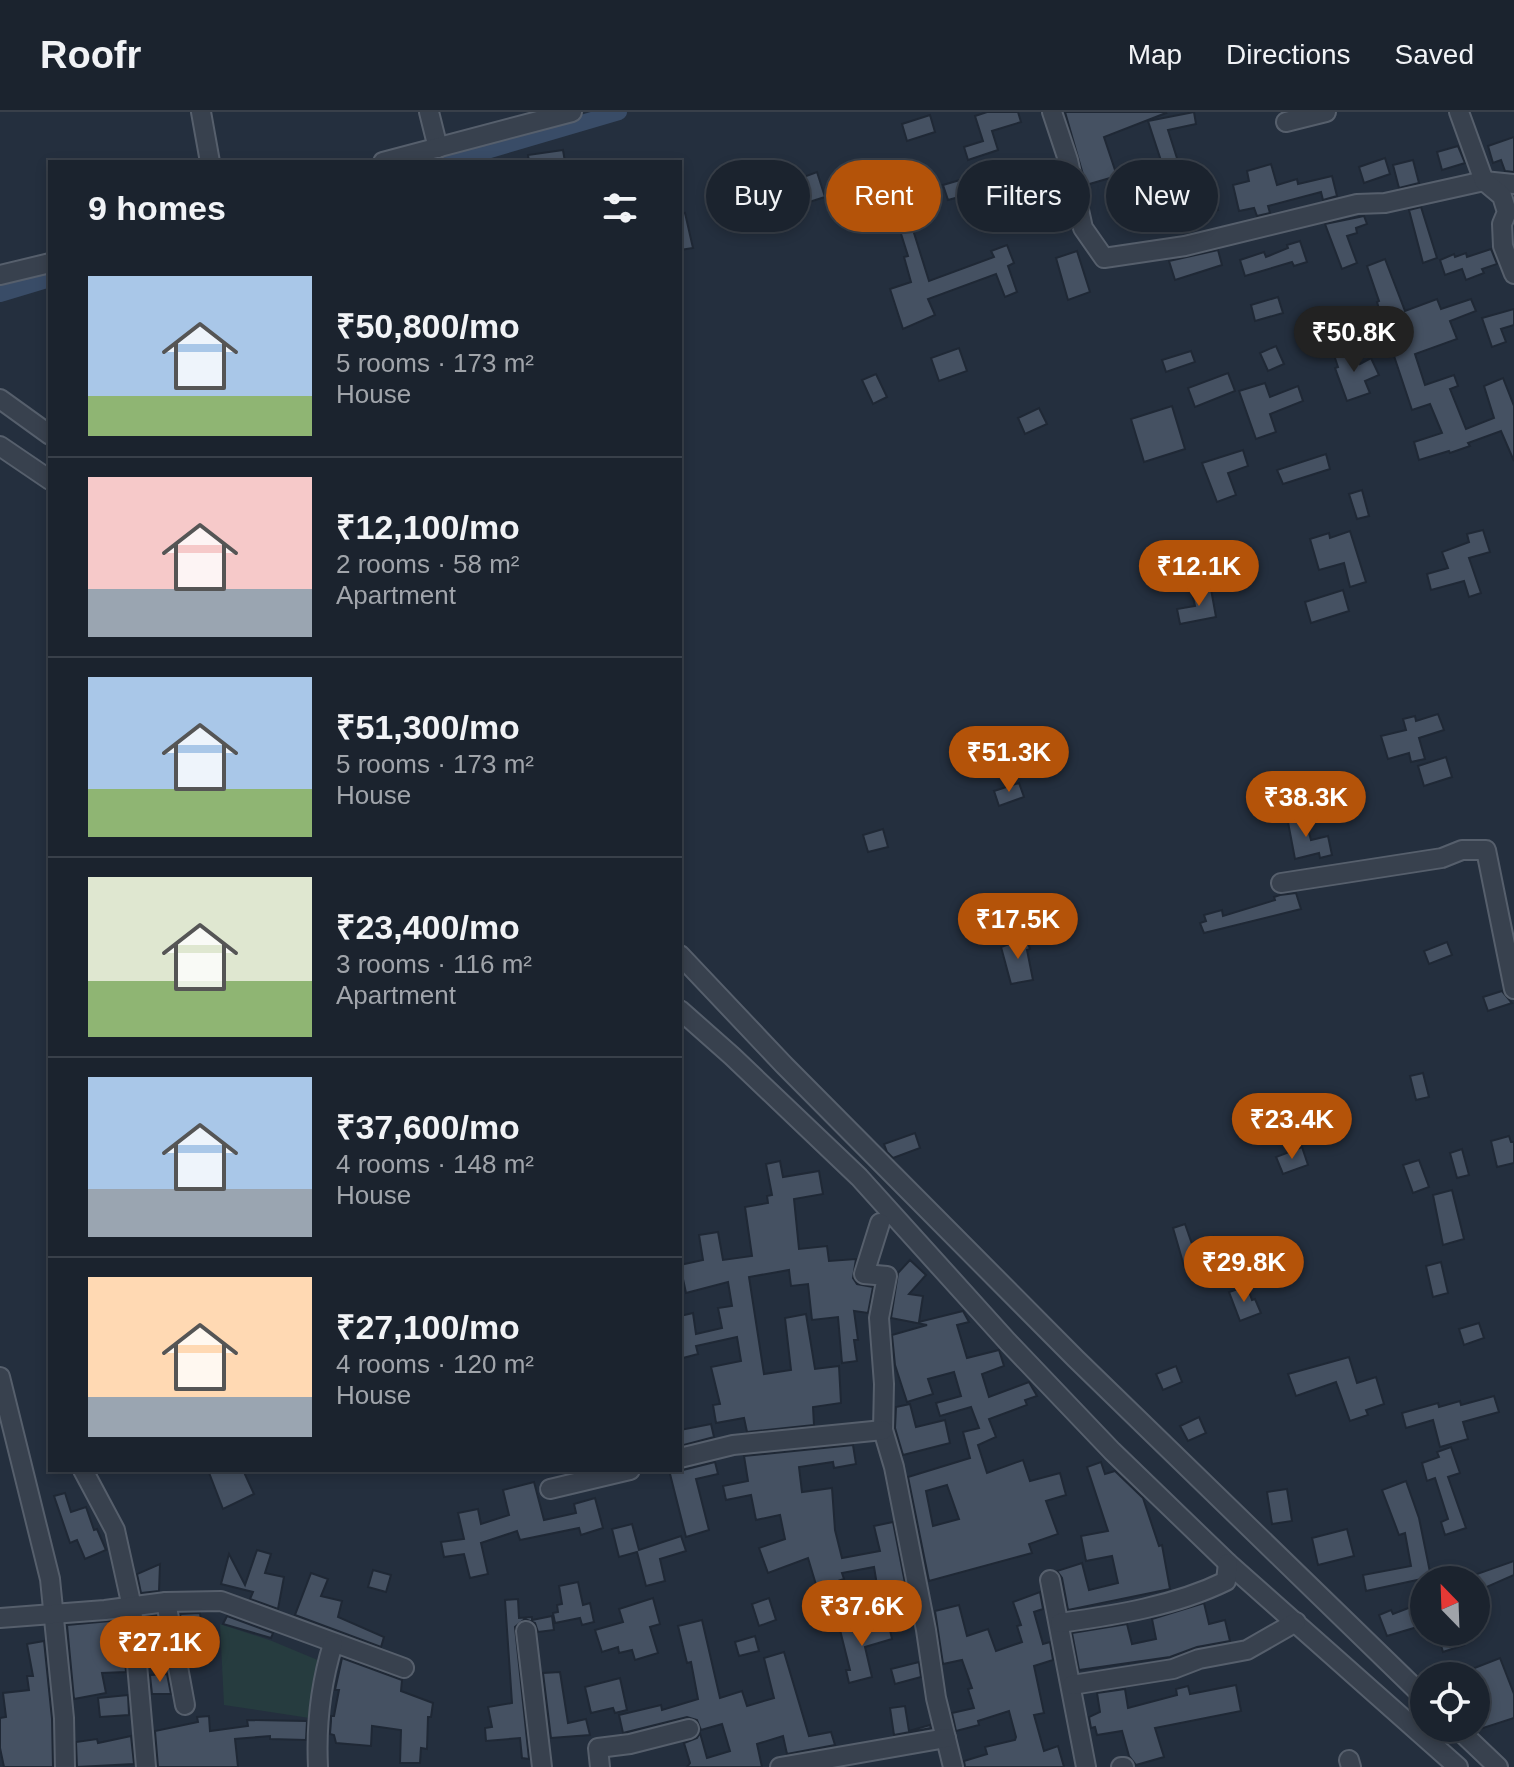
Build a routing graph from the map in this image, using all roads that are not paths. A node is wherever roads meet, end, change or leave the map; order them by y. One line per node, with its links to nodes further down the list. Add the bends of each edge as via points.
1 (201, 112): 9 (street)
2 (429, 112): 8 (street)
3 (572, 112): 8 (street)
4 (1052, 112): 11 (street, via 1083,228 1104,258 1185,246 1357,204 1385,203)
5 (1326, 112): 7 (street)
6 (1459, 112): 11 (street)
7 (1286, 122)
8 (438, 148): 10 (street)
9 (210, 160)
10 (391, 160)
11 (1484, 181): 12 (street); 14 (street, via 1502,196 1507,212 1503,246)
12 (1514, 184)
13 (48, 263): 15 (street)
14 (1514, 274)
15 (0, 275)
16 (0, 399): 17 (street)
17 (48, 434)
18 (0, 446): 19 (street)
19 (48, 479)
20 (1281, 883): 22 (street, via 1486,850)
21 (682, 957): 42 (street, via 1076,1359)
22 (1514, 989)
23 (682, 1012): 31 (street, via 859,1177 1112,1451)
24 (880, 1223): 26 (street, via 864,1274 887,1276 879,1318)
25 (1, 1386): 35 (street)
26 (883, 1430): 27 (street, via 733,1445); 46 (street)
27 (682, 1458)
28 (84, 1472): 34 (street, via 115,1530)
29 (622, 1472): 30 (street)
30 (550, 1489)
31 (1228, 1563): 37 (street); 38 (street, via 1226,1581 1201,1593)
32 (1050, 1580): 38 (street)
33 (166, 1602): 34 (street); 40 (street, via 221,1601); 44 (street)
34 (132, 1607): 35 (street); 49 (street)
35 (54, 1613): 36 (street); 48 (street)
36 (0, 1618)
37 (1296, 1622): 43 (street, via 1247,1650 1173,1669); 56 (street)
38 (1060, 1623): 43 (street)
39 (526, 1631): 51 (street)
40 (333, 1644): 41 (street); 50 (street, via 316,1732)
41 (404, 1668)
42 (1410, 1683)
43 (1072, 1685): 55 (street)
44 (185, 1705)
45 (689, 1729): 52 (street, via 598,1748)
46 (946, 1738): 53 (street); 54 (street)
47 (1472, 1742): 57 (street)
48 (65, 1767)
49 (146, 1767)
50 (318, 1767)
51 (542, 1767)
52 (600, 1767)
53 (780, 1767)
54 (953, 1767)
55 (1086, 1767)
56 (1458, 1767)
57 (1498, 1767)

